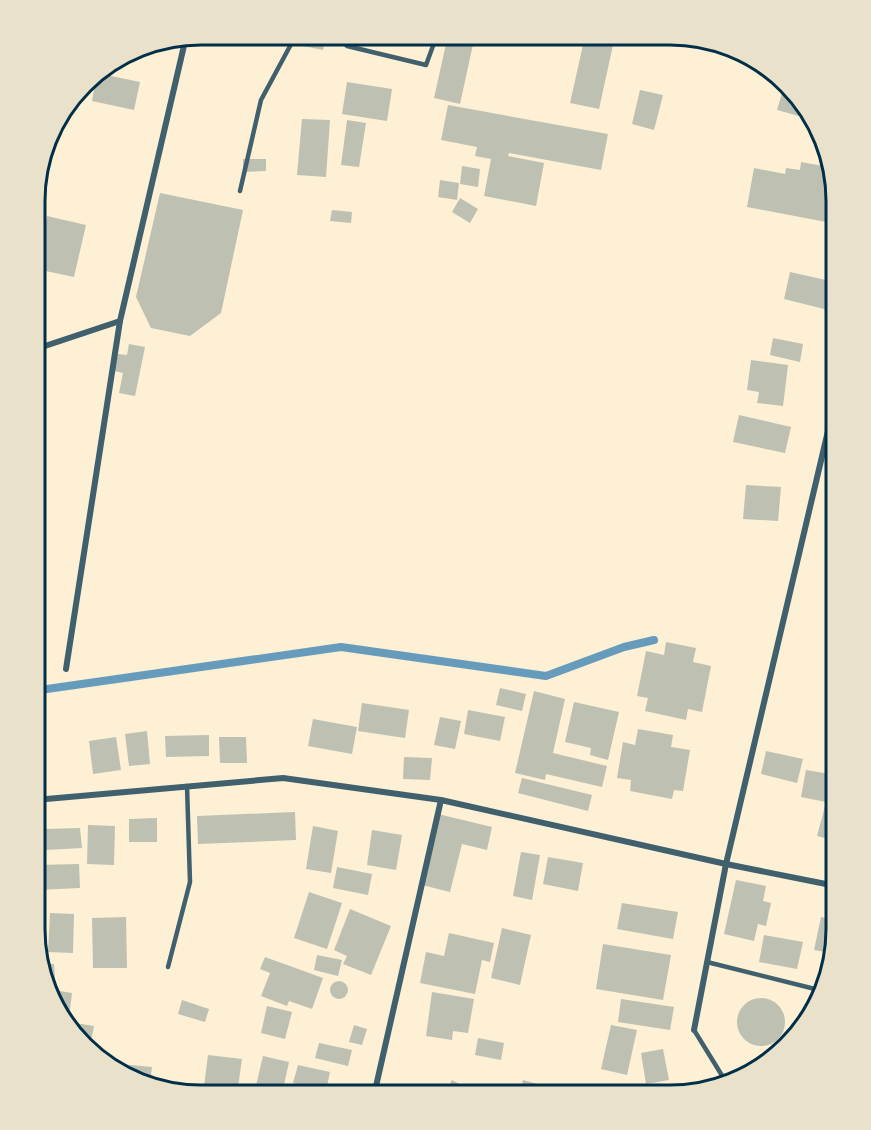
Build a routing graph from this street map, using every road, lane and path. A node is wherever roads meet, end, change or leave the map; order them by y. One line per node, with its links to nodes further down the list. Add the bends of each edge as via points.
1 (291, 45): 5 (lane, via 261,100)
2 (346, 45): 3 (lane, via 426,65)
3 (433, 45)
4 (184, 46): 6 (street)
5 (240, 191)
6 (120, 321): 7 (street); 11 (street)
7 (45, 346)
8 (826, 441): 9 (street)
9 (823, 454): 10 (street); 15 (street)
10 (826, 454)
11 (66, 669)
12 (187, 786): 13 (street); 14 (street, via 284,778); 18 (lane, via 190,882)
13 (45, 799)
14 (441, 800): 15 (street); 22 (street)
15 (726, 864): 16 (street); 17 (street)
16 (826, 884)
17 (707, 962): 19 (lane); 20 (street)
18 (168, 967)
19 (814, 989)
20 (694, 1030): 21 (lane)
21 (722, 1076)
22 (376, 1085)

